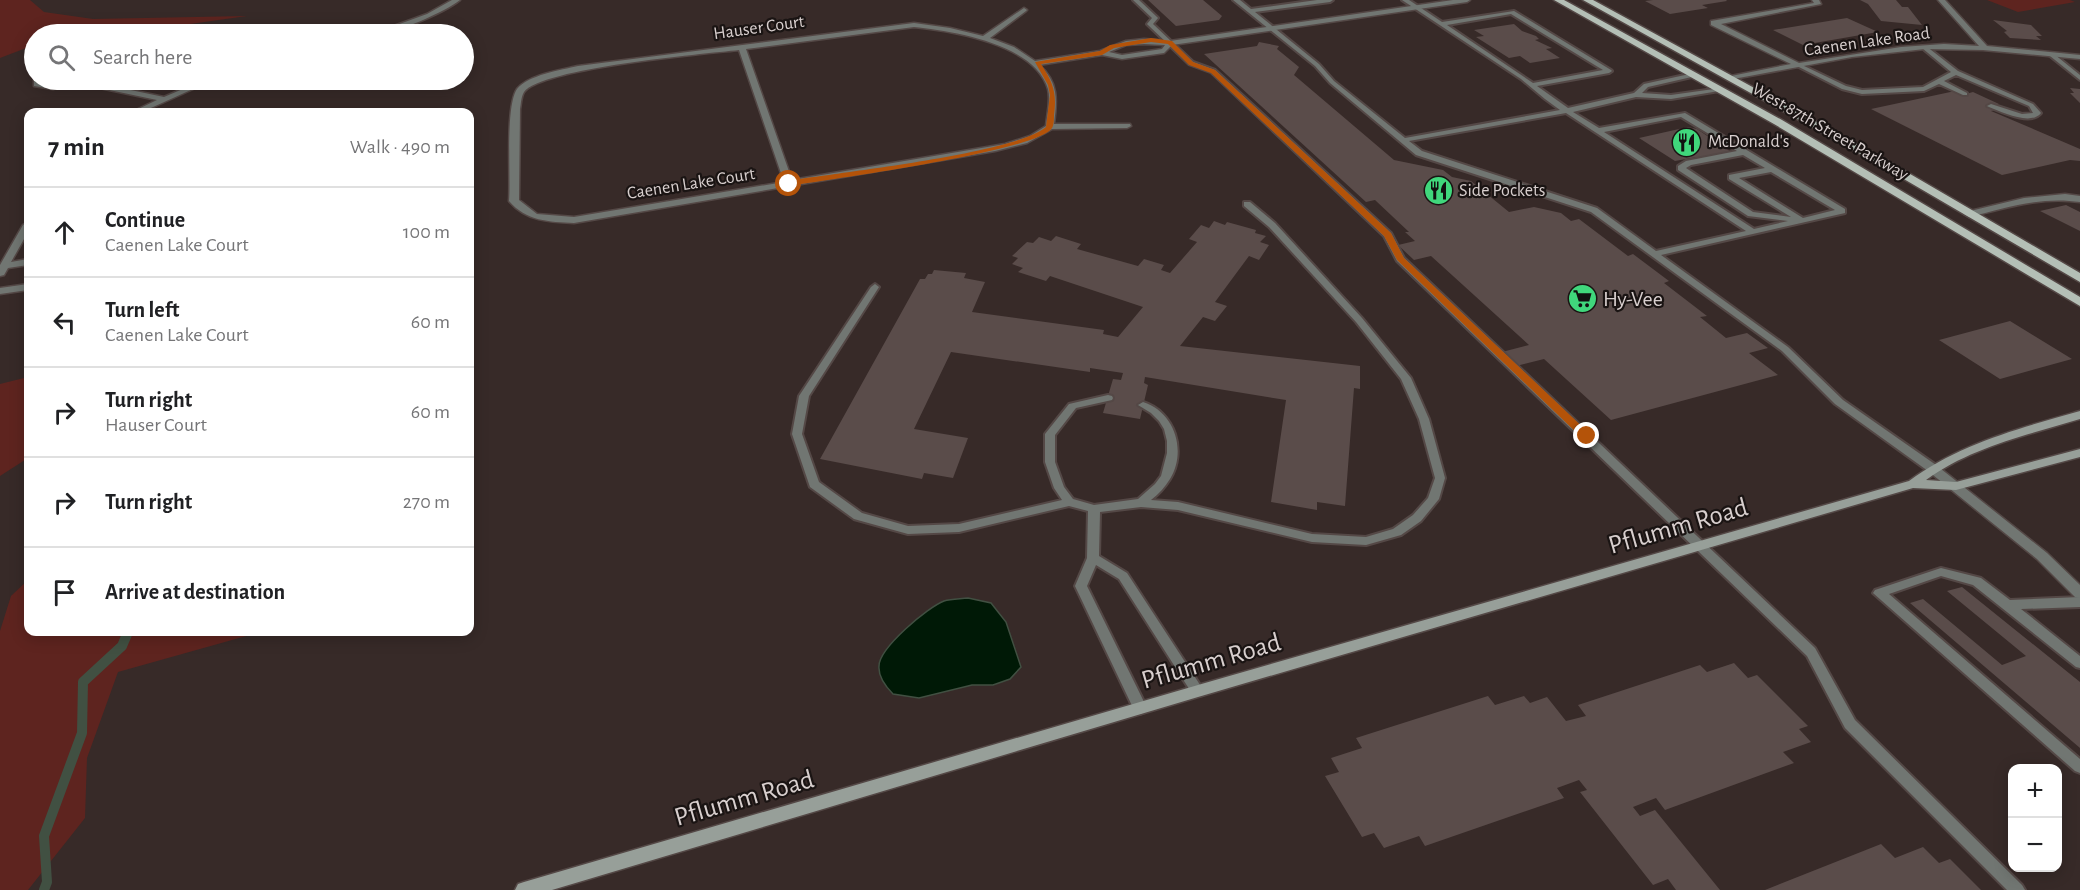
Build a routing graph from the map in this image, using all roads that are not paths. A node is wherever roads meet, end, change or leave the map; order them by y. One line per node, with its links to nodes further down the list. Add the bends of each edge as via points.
1 (457, 0): 14 (street)
2 (1136, 0): 18 (lane, via 1155,18 1150,24)
3 (1236, 0): 13 (lane)
4 (1330, 0): 13 (lane)
5 (1405, 0): 11 (lane)
6 (1467, 0): 11 (street)
7 (1558, 0): 28 (main road, West 87th Street Parkway)
8 (1587, 0): 29 (main road, West 87th Street Parkway)
9 (1815, 0): 26 (street, via 1818,4 1714,23)
10 (1941, 0): 21 (street)
11 (1416, 7): 15 (lane); 16 (street)
12 (1024, 10): 17 (street)
13 (1250, 11): 16 (lane)
14 (404, 24)
15 (1441, 24): 32 (lane); 32 (lane, via 1512,12 1610,71)
16 (1271, 28): 18 (street); 45 (lane)
17 (984, 39): 19 (street, Hauser Court, via 914,25); 25 (street, Hauser Court)
18 (1170, 43): 22 (street, via 1112,46); 22 (street, via 1164,51 1122,57); 74 (lane, via 1191,63 1213,71 1379,226 1400,259)
19 (741, 46): 48 (street); 52 (street, Hauser Court, via 578,68 521,90 514,105 514,201 524,213)
20 (1924, 47): 21 (street, Caenen Lake Road); 26 (street, Caenen Lake Road); 27 (lane)
21 (1986, 49): 23 (street, Caenen Lake Road)
22 (1102, 53): 25 (street)
23 (2052, 55): 24 (street, Caenen Lake Road); 30 (lane)
24 (2080, 57)
25 (1037, 63): 43 (street, via 1054,95)
26 (1800, 66): 29 (street, Caenen Lake Road); 31 (lane, via 1844,88 1862,92 1910,91)
27 (1956, 72): 31 (lane); 39 (lane, via 2031,105 2037,113 2021,116)
28 (1694, 75): 33 (main road, West 87th Street Parkway); 37 (lane, via 1646,85)
29 (1731, 78): 51 (main road, West 87th Street Parkway)
30 (2080, 78)
31 (1938, 81): 36 (lane)
32 (1531, 85): 41 (lane)
33 (1719, 89): 37 (lane, via 1671,97); 63 (main road, West 87th Street Parkway)
34 (123, 90): 38 (street)
35 (185, 90): 38 (street)
36 (1965, 94)
37 (1636, 95): 41 (lane)
38 (163, 99): 40 (street)
39 (1991, 106)
40 (144, 108)
41 (1566, 111): 44 (lane); 45 (lane)
42 (1127, 126): 43 (street, Caenen Lake Court)
43 (1050, 127): 48 (street, Caenen Lake Court, via 1026,141 976,152)
44 (1597, 131): 46 (lane, via 1682,115); 55 (lane)
45 (1403, 140): 56 (lane, via 1419,153 1594,210)
46 (1744, 152): 47 (lane); 53 (lane, via 1681,168 1751,214)
47 (1772, 169): 53 (lane, via 1842,211); 53 (lane, via 1732,177)
48 (789, 184): 52 (street, Caenen Lake Court, via 574,220)
49 (2080, 199): 51 (street, via 2036,196)
50 (1247, 204): 72 (lane, via 1272,225 1359,320 1406,378 1424,418 1440,478 1433,499 1397,532 1366,541 1312,538 1178,506)
51 (1969, 214): 59 (main road, West 87th Street Parkway)
52 (547, 219)
53 (1803, 220): 55 (lane)
54 (24, 232): 58 (street)
55 (1753, 232): 56 (lane)
56 (1654, 254): 68 (lane, via 1785,350 1839,402)
57 (24, 263): 58 (street)
58 (2, 269)
59 (2080, 278)
60 (24, 288): 62 (street)
61 (875, 288): 71 (lane, via 804,396 797,434 814,484 858,516 908,530 959,528)
62 (0, 291)
63 (2080, 302)
64 (1108, 398): 71 (lane, via 1073,406 1050,434 1050,462 1059,488)
65 (1143, 405): 72 (lane, via 1151,407 1164,420 1173,440 1170,467 1160,486)
66 (2080, 415): 68 (main road, via 1983,445)
67 (2080, 453): 70 (main road)
68 (1932, 468): 69 (main road); 70 (street)
69 (1913, 484): 70 (main road); 74 (main road, Pflumm Road)
70 (1956, 486): 76 (street, via 2042,556)
71 (1069, 502): 73 (lane)
72 (1141, 502): 73 (lane)
73 (1095, 509): 75 (lane)
74 (1702, 546): 80 (main road, Pflumm Road); 84 (lane, via 1811,652 1850,724)
75 (1093, 558): 80 (lane, via 1123,576); 81 (lane, via 1081,586)
76 (2080, 593)
77 (2080, 602): 78 (lane)
78 (2007, 605): 79 (lane); 82 (lane, via 1977,580 1941,572 1879,593)
79 (2080, 663)
80 (1198, 691): 81 (main road, Pflumm Road)
81 (1140, 708): 83 (main road, Pflumm Road)
82 (2080, 768)
83 (524, 890)
84 (2017, 890)

